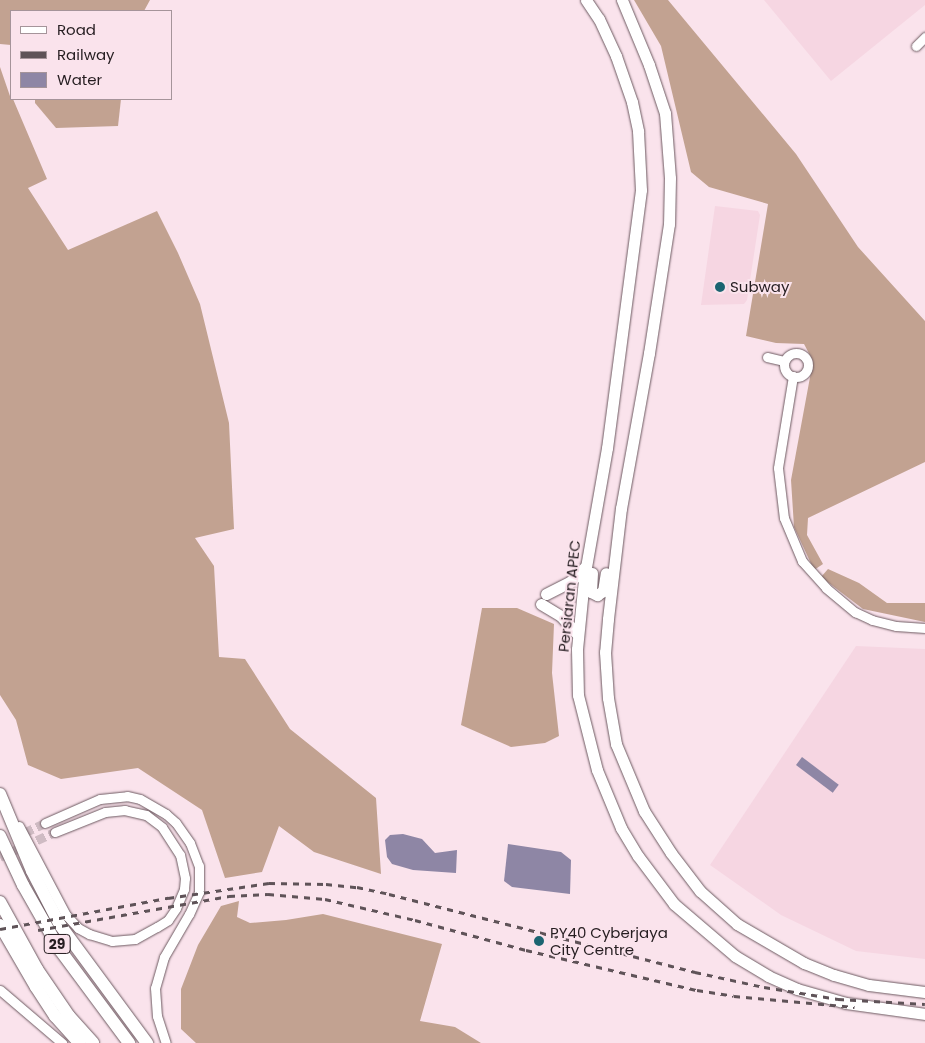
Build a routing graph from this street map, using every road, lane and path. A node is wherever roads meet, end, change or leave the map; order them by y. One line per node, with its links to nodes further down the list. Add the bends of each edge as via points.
1 (586, 0): 9 (main road, Persiaran APEC, via 616,56 632,102 638,131 641,190)
2 (622, 0): 8 (main road, via 665,113 670,178 669,224 659,292)
3 (925, 37): 4 (street)
4 (916, 46)
5 (768, 357): 6 (street)
6 (785, 361): 7 (street, via 787,372); 7 (street, via 797,353 807,359 804,373)
7 (793, 376): 11 (street, via 778,468 784,518 802,561 820,582 855,612 896,626)
8 (621, 508): 9 (main road, via 614,522 603,591 597,595 591,592 590,584 598,521); 20 (main road, via 605,652 608,698 616,744 644,811 670,853 700,891 737,924 804,963 869,985)
9 (596, 509): 10 (main road, Persiaran APEC)
10 (586, 566): 12 (main road, Persiaran APEC); 12 (main road, via 570,582 543,599)
11 (925, 628)
12 (578, 634): 21 (main road, Persiaran APEC, via 578,695 597,770 620,828 674,904 735,956 797,989 846,1004)
13 (0, 792): 15 (street, via 66,915 78,928 112,940 135,939 168,920 184,889 185,878 180,855 154,820 136,812 114,811); 26 (highway, via 32,871 60,924)
14 (45, 823): 27 (street, via 100,799 127,796 140,799 166,814 190,842 199,866 199,892 164,957 155,988 157,1016)
15 (55, 832)
16 (0, 836): 25 (highway, 29, via 60,950)
17 (0, 902): 24 (highway, 29, via 37,969 69,1016)
18 (0, 925): 23 (highway, via 36,987)
19 (0, 990): 22 (street)
20 (925, 992)
21 (925, 1014)
22 (62, 1043)
23 (78, 1043)
24 (93, 1043)
25 (128, 1043)
26 (147, 1043)
27 (166, 1043)

